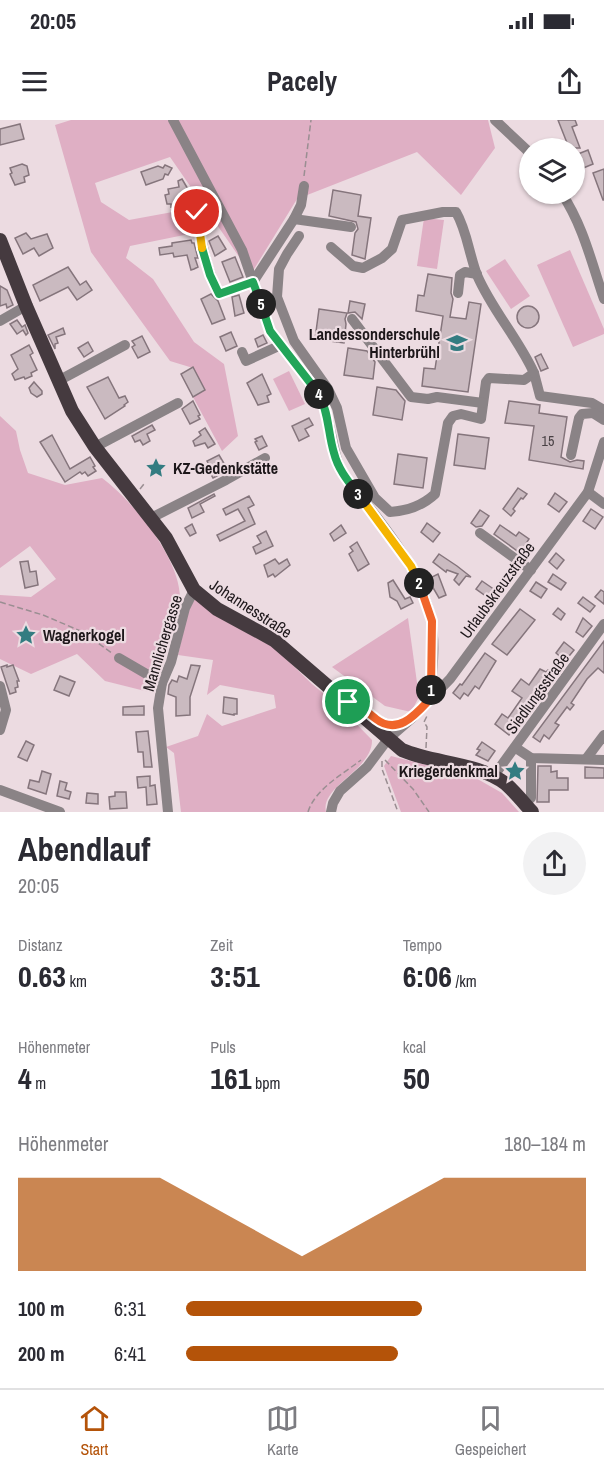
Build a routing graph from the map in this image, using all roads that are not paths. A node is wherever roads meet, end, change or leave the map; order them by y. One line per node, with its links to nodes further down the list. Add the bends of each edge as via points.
1 (173, 120): 13 (street, via 242,249)
2 (495, 120): 3 (street)
3 (519, 143)
4 (304, 186): 7 (street)
5 (568, 204): 15 (street)
6 (197, 212): 13 (street, via 201,244 219,294)
7 (294, 219): 8 (street); 13 (street)
8 (351, 228)
9 (299, 236): 25 (street, via 279,269 277,297 294,341 337,408 346,448 375,498 390,512 406,511 435,494 448,423 461,414 480,418)
10 (0, 240): 16 (main road, Johannesstraße)
11 (332, 248): 12 (street, via 353,266 363,268 392,249 402,220 456,212)
12 (477, 274): 14 (street, via 460,275); 22 (street)
13 (253, 282): 20 (street, via 270,331)
14 (458, 293)
15 (604, 300)
16 (26, 306): 18 (street); 23 (main road, Johannesstraße)
17 (352, 319): 25 (street, via 411,397)
18 (0, 321)
19 (126, 345): 23 (street)
20 (281, 345): 21 (street, via 246,361); 42 (street, via 325,406 341,471 411,566 423,591 432,621)
21 (242, 352)
22 (534, 373): 25 (street, via 524,380 489,378); 26 (street, via 540,396 592,403)
23 (58, 381): 29 (main road, Johannesstraße)
24 (178, 403): 29 (street)
25 (483, 403)
26 (604, 410)
27 (604, 420): 30 (street, via 594,413 582,414)
28 (604, 442): 32 (street, Urlaubskreuzstraße)
29 (95, 447): 34 (main road, Johannesstraße)
30 (571, 455)
31 (265, 458): 34 (street)
32 (588, 492): 33 (street); 36 (street, Urlaubskreuzstraße)
33 (604, 504)
34 (151, 518): 37 (main road, Johannesstraße)
35 (480, 533): 36 (street)
36 (531, 570): 42 (street, Urlaubskreuzstraße, via 450,679)
37 (194, 590): 40 (street, Mannlichergasse); 43 (main road, Johannesstraße, via 217,609 274,640)
38 (604, 625): 48 (street, Siedlungsstraße)
39 (119, 658): 40 (street)
40 (162, 683): 56 (street, Mannlichergasse, via 158,708)
41 (0, 686): 45 (street, via 6,710)
42 (430, 699): 44 (street, Urlaubskreuzstraße)
43 (348, 702): 44 (street, via 386,724 403,724); 47 (main road, Johannesstraße)
44 (411, 719): 47 (street, Urlaubskreuzstraße)
45 (0, 730)
46 (604, 735): 50 (street)
47 (388, 739): 52 (main road, Johannesstraße, via 415,756); 57 (street, Urlaubskreuzstraße, via 367,767 340,791)
48 (516, 748): 49 (street); 52 (street, Siedlungsstraße)
49 (531, 758): 50 (street); 54 (street)
50 (586, 759): 51 (street)
51 (604, 760)
52 (493, 777): 54 (main road, Johannesstraße)
53 (0, 790): 55 (street)
54 (528, 808)
55 (60, 812)
56 (168, 812)
57 (331, 812)

